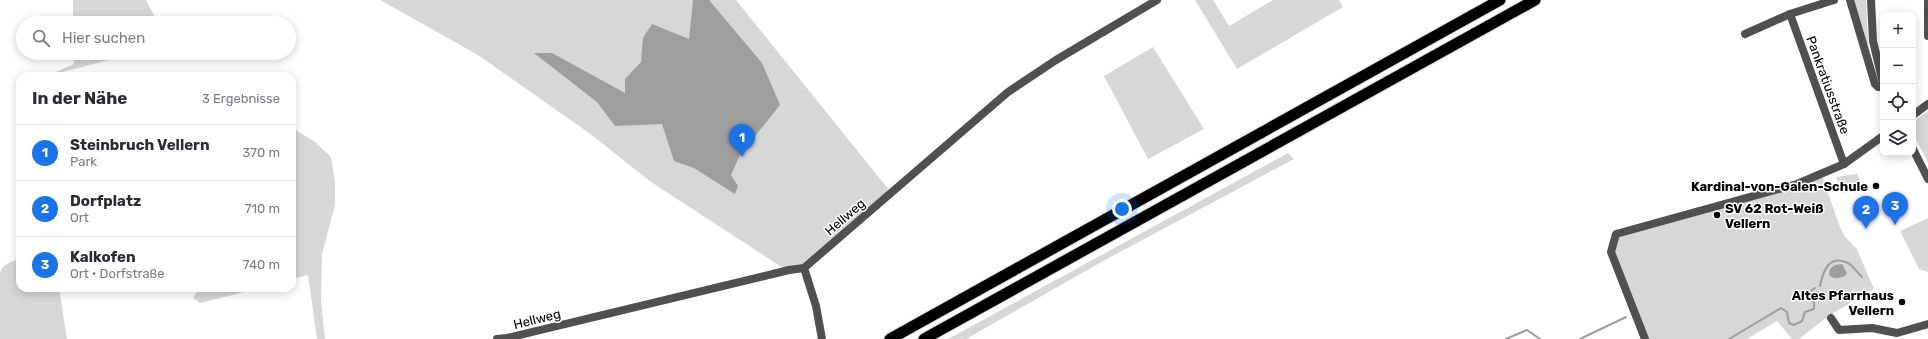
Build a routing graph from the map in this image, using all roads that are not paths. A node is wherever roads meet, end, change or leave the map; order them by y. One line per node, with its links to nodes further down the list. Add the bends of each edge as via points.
1 (1157, 0): 19 (street, Hellweg, via 1056,60 1008,92)
2 (1500, 0): 25 (highway)
3 (1536, 0): 26 (highway)
4 (1834, 0): 8 (street)
5 (1850, 0): 12 (street, via 1874,84)
6 (1871, 0): 11 (street, via 1873,41)
7 (1928, 0): 9 (street)
8 (1790, 14): 10 (street); 17 (street, Pankratiusstraße)
9 (1928, 32)
10 (1745, 34)
11 (1880, 70)
12 (1880, 87)
13 (1928, 104): 14 (street)
14 (1916, 113)
15 (1880, 138): 17 (street)
16 (1916, 155): 18 (street)
17 (1844, 164): 27 (street, via 1797,184 1616,234 1611,252)
18 (1928, 179)
19 (804, 268): 23 (street, Hellweg); 24 (street, via 816,306)
20 (1830, 318): 22 (street, via 1839,330 1872,328)
21 (1928, 324): 22 (street)
22 (1898, 336)
23 (497, 339)
24 (822, 339)
25 (890, 339)
26 (924, 339)
27 (1645, 339)

